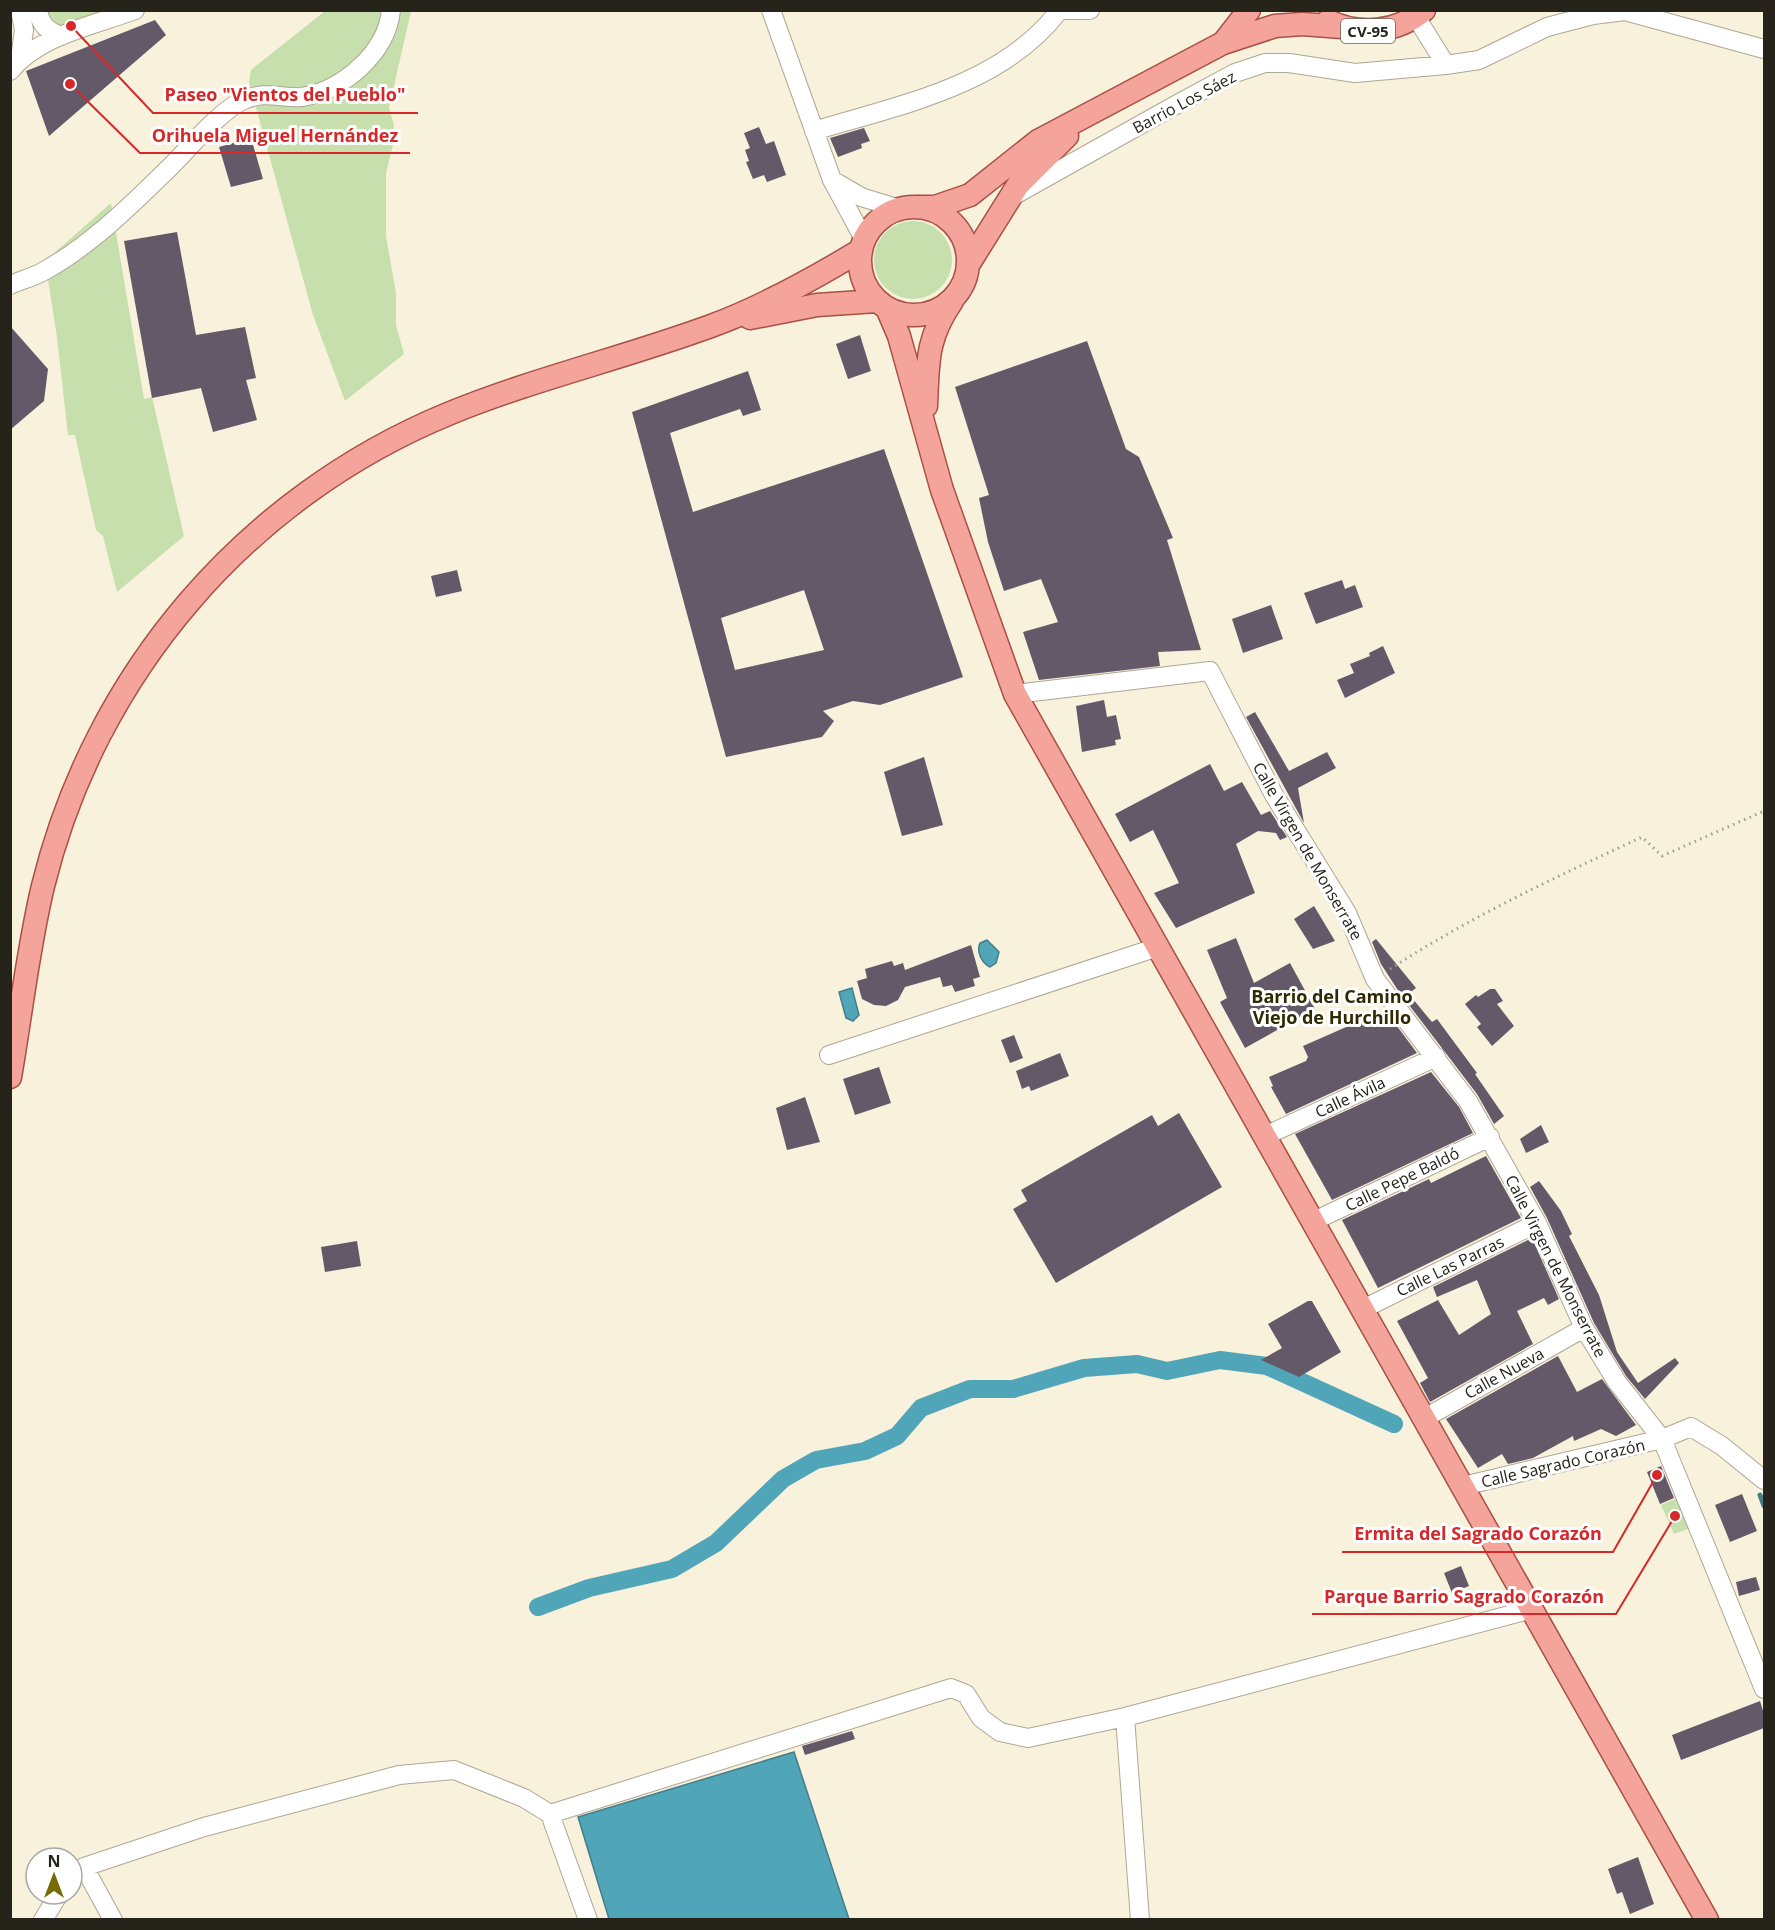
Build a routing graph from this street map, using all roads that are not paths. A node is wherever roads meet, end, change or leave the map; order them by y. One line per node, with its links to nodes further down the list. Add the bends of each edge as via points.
1 (20, 10): 12 (street)
2 (36, 10): 12 (street); 13 (street, via 44,27)
3 (135, 10): 13 (street)
4 (391, 10): 25 (street, via 379,44 360,67 334,88 301,97 273,93 243,100 111,224 59,262)
5 (771, 10): 19 (street)
6 (1090, 10): 9 (street)
7 (1249, 10): 14 (main road)
8 (1312, 10): 11 (main road, CV-95)
9 (1058, 11): 19 (street, via 1044,30 981,75 944,91)
10 (1420, 14): 11 (main road, CV-95, via 1392,27 1367,31); 17 (street)
11 (1342, 27): 14 (main road, via 1275,26)
12 (24, 30): 16 (street)
13 (61, 36): 16 (street)
14 (1223, 43): 18 (main road)
15 (1764, 49): 17 (street, Barrio Los Sáez, via 1625,10 1547,27 1479,60)
16 (15, 65)
17 (1446, 65): 21 (street, Barrio Los Sáez, via 1355,73 1265,63 1235,73)
18 (1090, 116): 21 (main road, via 1049,151); 22 (main road, via 1038,141 970,195 935,207)
19 (814, 131): 20 (street)
20 (832, 180): 22 (street, via 861,197); 23 (street)
21 (1009, 199): 24 (main road)
22 (909, 208): 23 (main road, via 879,220); 24 (main road, via 935,211 949,220 961,232)
23 (862, 245): 27 (main road, via 860,269 866,286); 28 (main road, via 810,281)
24 (968, 265): 26 (main road)
25 (10, 285)
26 (958, 294): 27 (main road, via 933,312 917,315 902,314); 29 (main road, via 937,324 931,343)
27 (882, 305): 28 (main road, via 818,305); 29 (main road, via 899,336)
28 (713, 325): 34 (main road, via 449,414 372,450 300,498 232,554 168,625 95,738 43,887)
29 (925, 423): 30 (main road, via 942,490)
30 (1015, 694): 31 (main road); 33 (street, Calle Virgen de Monserrate, via 1210,671 1274,795 1347,913 1375,979)
31 (1158, 947): 32 (street); 35 (main road)
32 (829, 1055)
33 (1436, 1057): 35 (street, Calle Ávila); 36 (street, Calle Virgen de Monserrate)
34 (10, 1077)
35 (1265, 1136): 37 (main road)
36 (1490, 1137): 37 (street, Calle Pepe Baldó); 38 (street, Calle Virgen de Monserrate)
37 (1314, 1221): 39 (main road)
38 (1537, 1223): 39 (street, Calle Las Parras); 40 (street, Calle Virgen de Monserrate)
39 (1363, 1309): 41 (main road)
40 (1584, 1328): 41 (street, Calle Nueva); 42 (street, Calle Virgen de Monserrate, via 1617,1382)
41 (1425, 1418): 44 (main road)
42 (1662, 1439): 43 (street, Calle Sagrado Corazón, via 1691,1426); 44 (street, Calle Sagrado Corazón); 46 (street, Calle Virgen de Monserrate)
43 (1764, 1480)
44 (1463, 1486): 45 (main road)
45 (1532, 1609): 47 (street); 56 (main road)
46 (1764, 1689)
47 (1125, 1717): 48 (street, via 1028,1738 1000,1732 981,1718 966,1694 951,1688); 55 (street)
48 (550, 1814): 49 (street, via 524,1798 454,1770 399,1775 204,1827); 54 (street)
49 (84, 1871)
50 (84, 1881): 53 (street)
51 (52, 1906): 52 (street)
52 (43, 1920)
53 (113, 1920)
54 (588, 1920)
55 (1140, 1920)
56 (1707, 1920)

